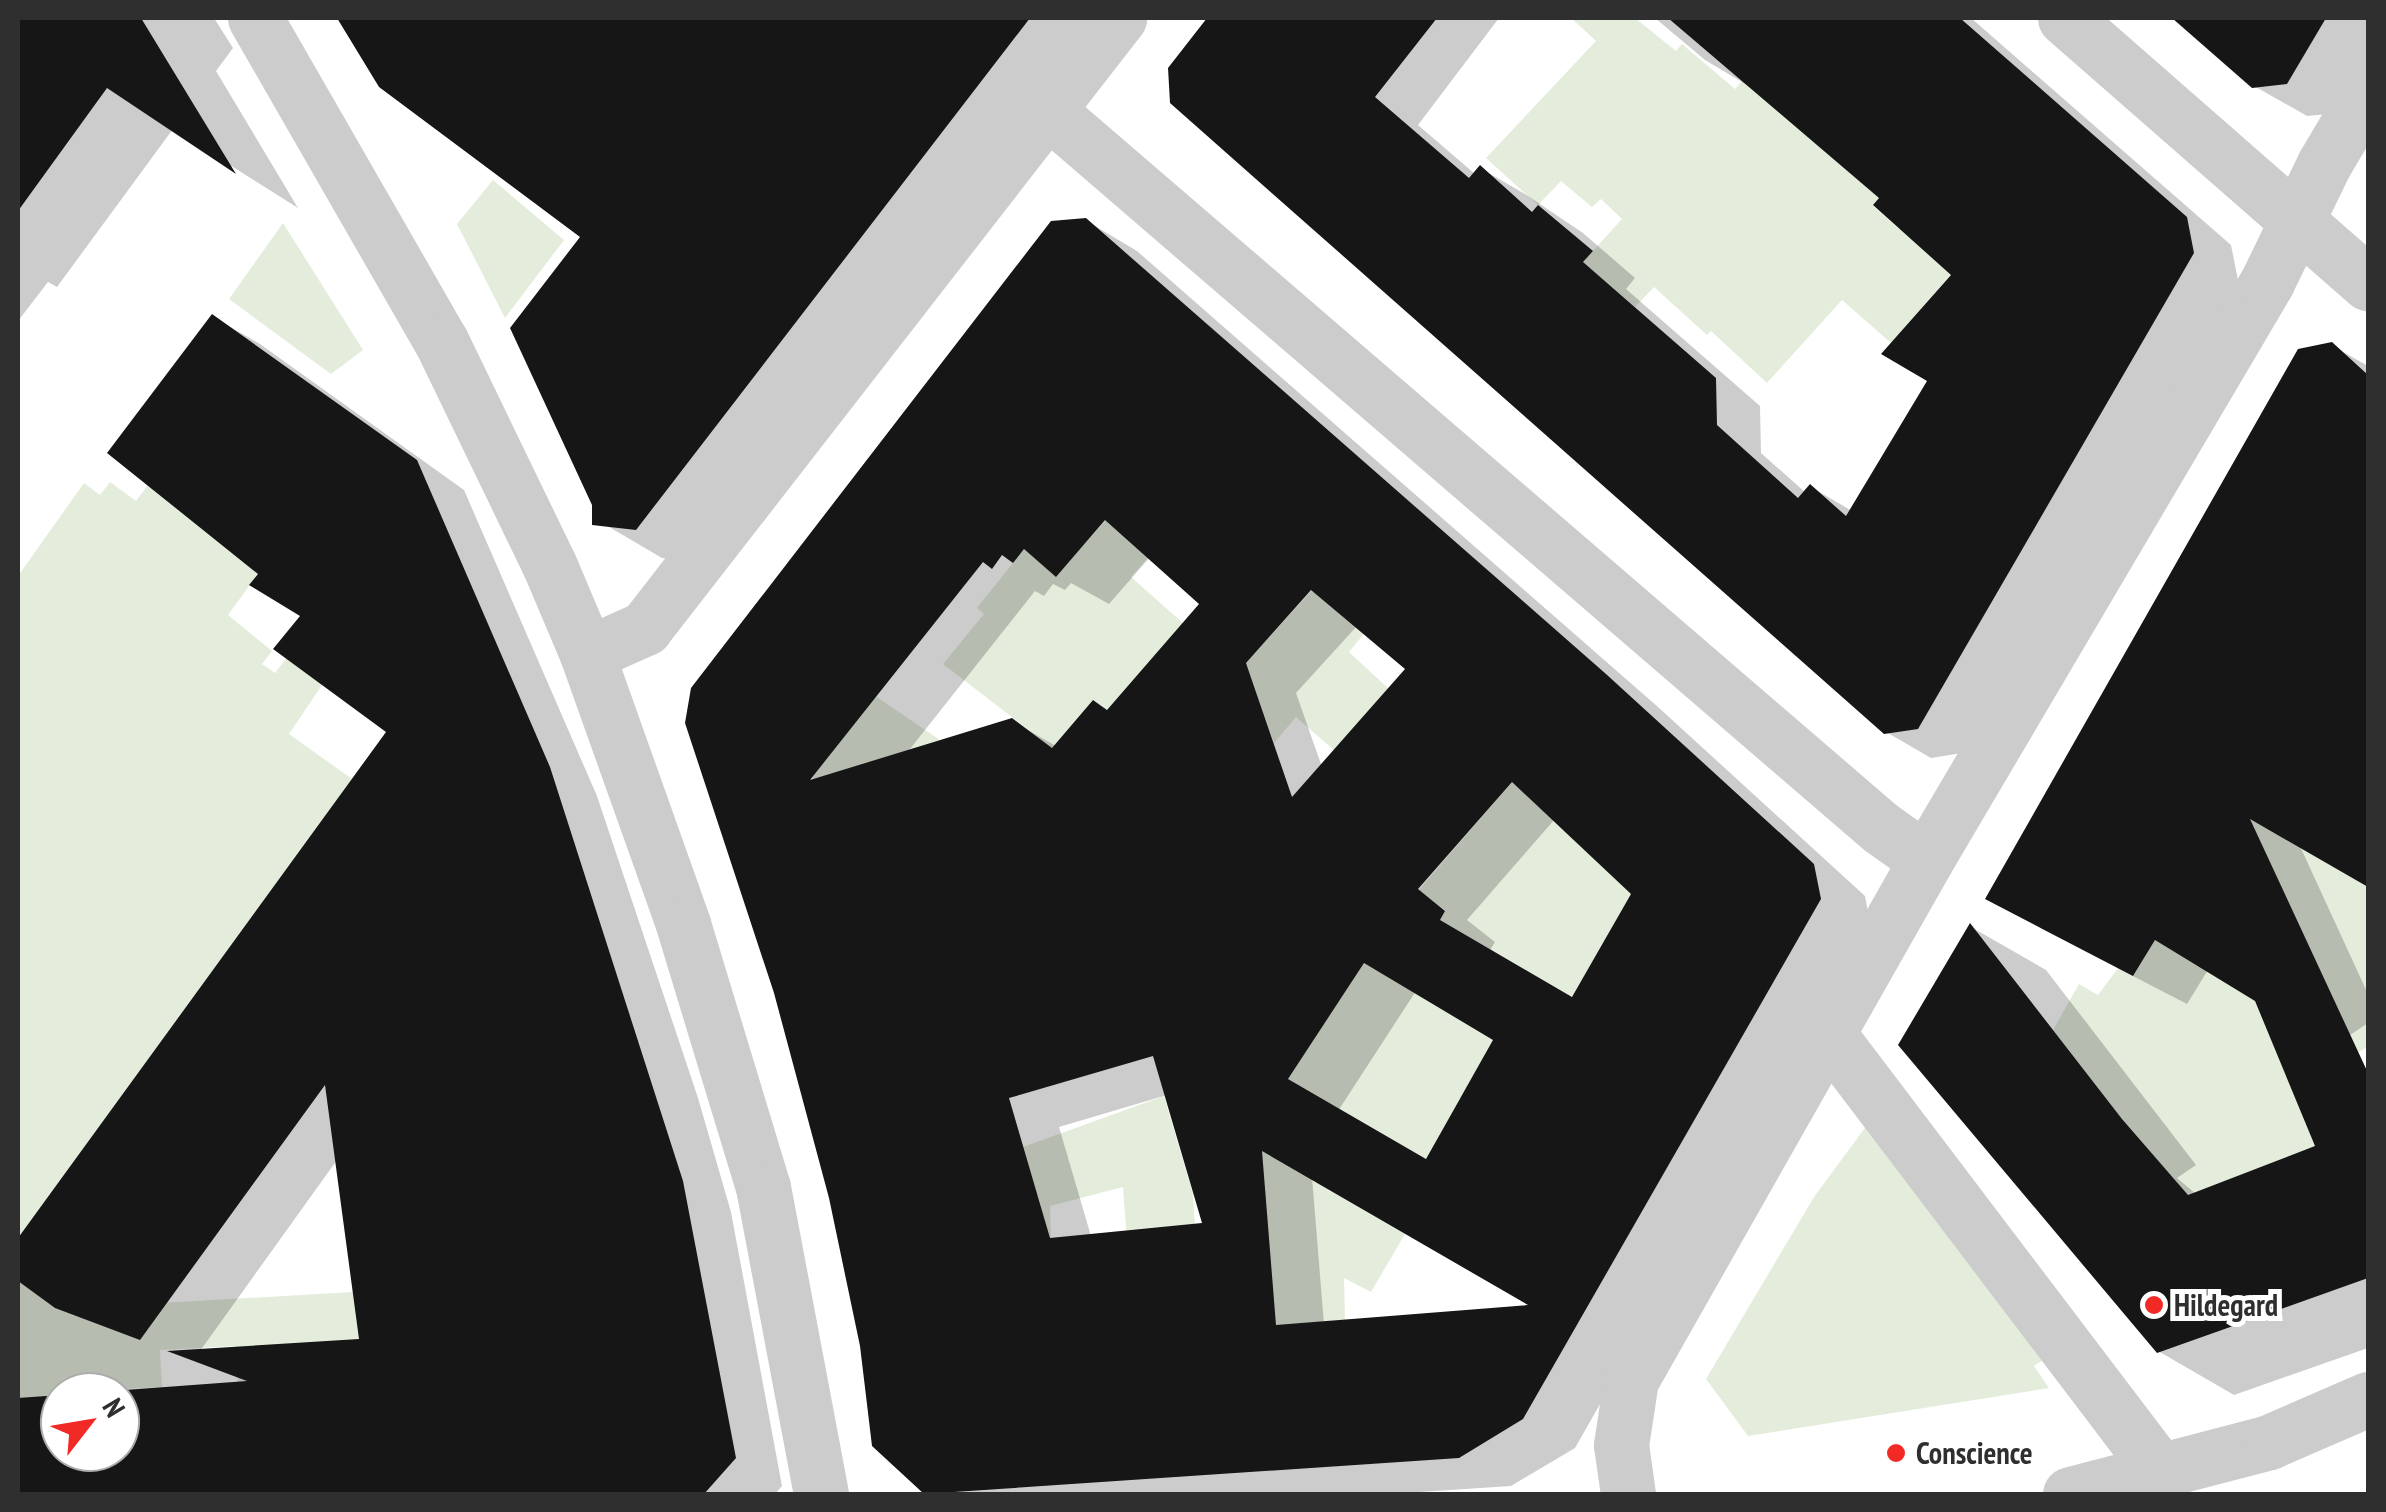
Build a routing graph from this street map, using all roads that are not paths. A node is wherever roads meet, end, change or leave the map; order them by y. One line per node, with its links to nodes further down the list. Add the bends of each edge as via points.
1 (254, 18): 8 (street, via 441,341)
2 (1119, 18): 5 (street)
3 (2065, 18): 6 (street)
4 (2368, 90): 6 (street)
5 (1047, 110): 8 (street, via 644,628); 9 (street)
6 (2298, 219): 7 (street); 9 (street)
7 (2368, 282)
8 (587, 654): 13 (street, via 683,924 763,1187)
9 (1926, 860): 10 (street)
10 (1830, 1036): 12 (street); 14 (street, via 1631,1380 1620,1445)
11 (2368, 1399): 12 (street, via 2270,1442)
12 (2160, 1471): 15 (street)
13 (821, 1494)
14 (1628, 1494)
15 (2070, 1494)

